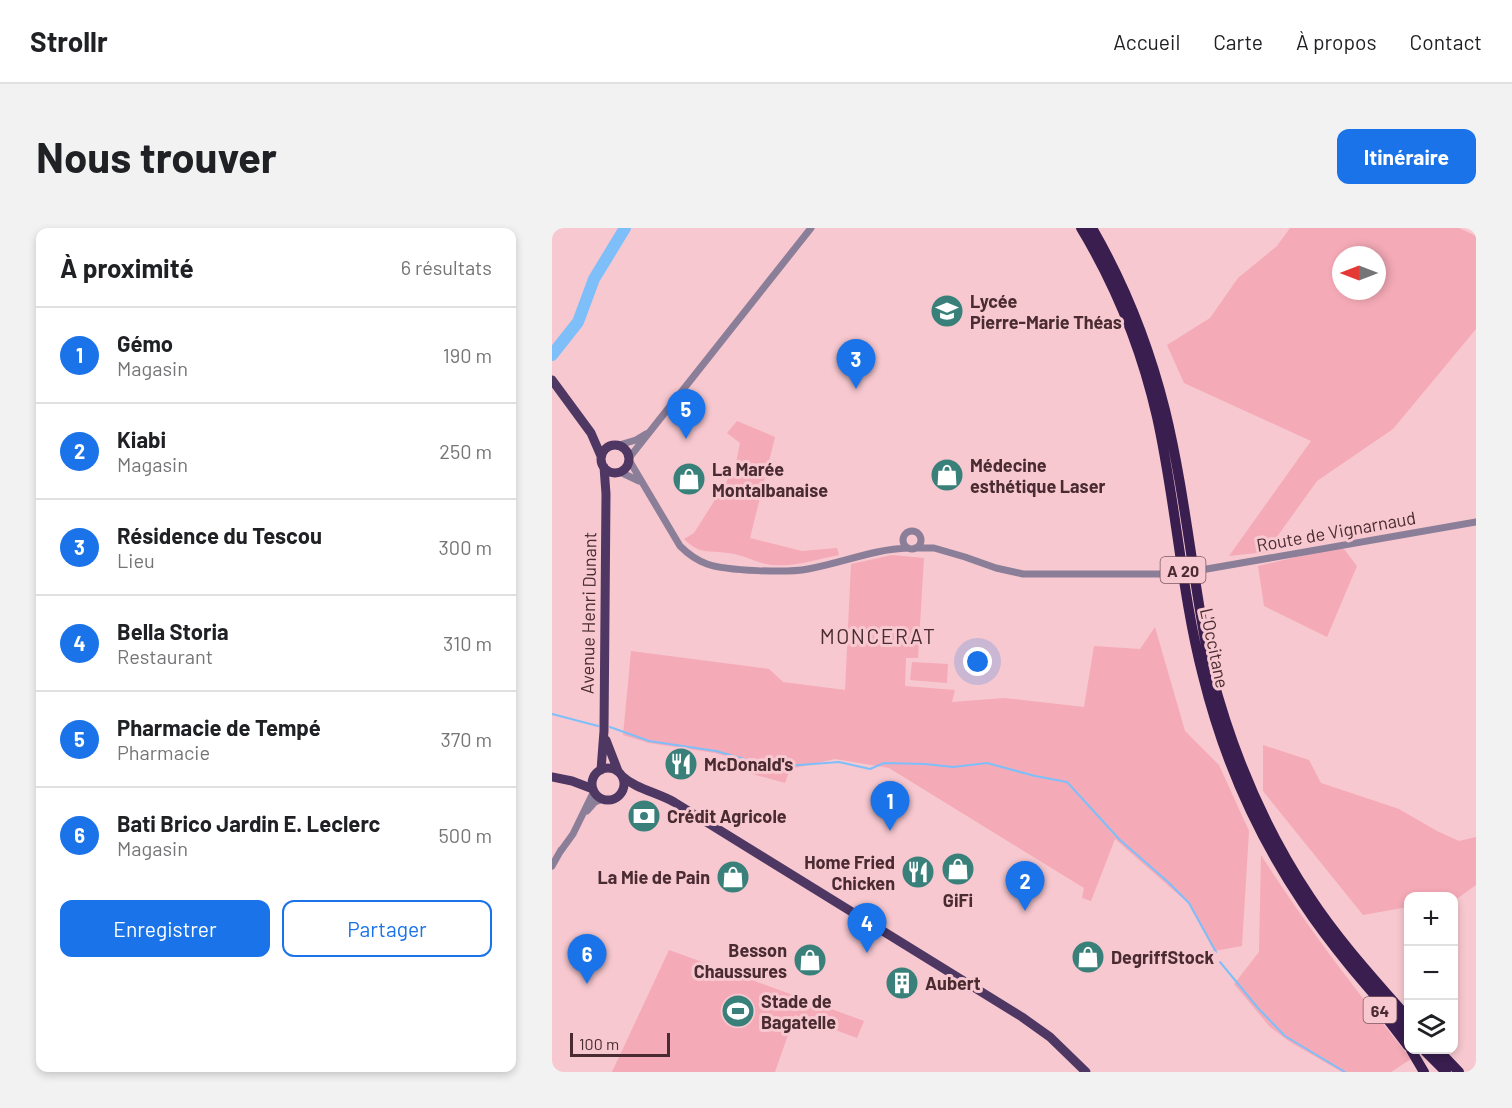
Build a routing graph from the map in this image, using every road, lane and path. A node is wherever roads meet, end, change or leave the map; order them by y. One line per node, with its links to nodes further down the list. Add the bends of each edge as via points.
1 (811, 228): 5 (street)
2 (1081, 228): 33 (highway, L'Occitane / A 20, via 1130,329 1150,392 1164,452 1197,650 1231,767 1285,876)
3 (1092, 228): 34 (highway, L'Occitane / A 20, via 1124,290 1155,372 1171,440 1211,671 1240,764 1269,827 1312,899 1361,965)
4 (555, 385): 6 (main road)
5 (648, 432): 7 (street); 9 (street)
6 (591, 433): 7 (main road); 8 (main road)
7 (616, 445): 8 (main road, via 608,446); 9 (main road, via 626,450)
8 (601, 456): 10 (main road)
9 (629, 459): 11 (main road); 12 (street)
10 (604, 467): 11 (main road); 13 (main road, Avenue Henri Dunant)
11 (619, 472): 12 (street); 13 (main road)
12 (641, 482): 19 (street, via 680,546 688,555 715,566 800,570)
13 (606, 494): 22 (main road, Avenue Henri Dunant)
14 (1476, 522): 20 (street, Route de Vignarnaud)
15 (905, 536): 16 (street, via 913,532); 17 (street, via 904,544); 19 (street)
16 (921, 537): 17 (street, via 920,545); 18 (street)
17 (912, 548): 18 (street); 19 (street)
18 (934, 548): 21 (street, via 1023,574)
19 (883, 550)
20 (1201, 570)
21 (1175, 574)
22 (604, 731): 23 (main road, Avenue Henri Dunant); 24 (main road, Avenue Henri Dunant)
23 (598, 772): 24 (main road, via 609,768); 26 (main road); 27 (main road)
24 (620, 774): 28 (main road, via 634,786); 29 (main road)
25 (552, 777): 26 (main road)
26 (572, 782): 27 (main road)
27 (593, 790): 30 (main road); 31 (street)
28 (649, 790): 29 (main road); 40 (main road, via 1022,1017 1050,1037)
29 (620, 794): 30 (main road)
30 (603, 799): 31 (street, via 592,804)
31 (581, 817): 32 (street)
32 (552, 866)
33 (1354, 972): 35 (highway, L'Occitane / A 20); 36 (highway, 64)
34 (1404, 1013)
35 (1404, 1028)
36 (1404, 1041)
37 (1413, 1054): 41 (highway)
38 (1428, 1054): 42 (highway)
39 (1442, 1054): 43 (highway)
40 (1086, 1072)
41 (1424, 1072)
42 (1446, 1072)
43 (1459, 1072)

